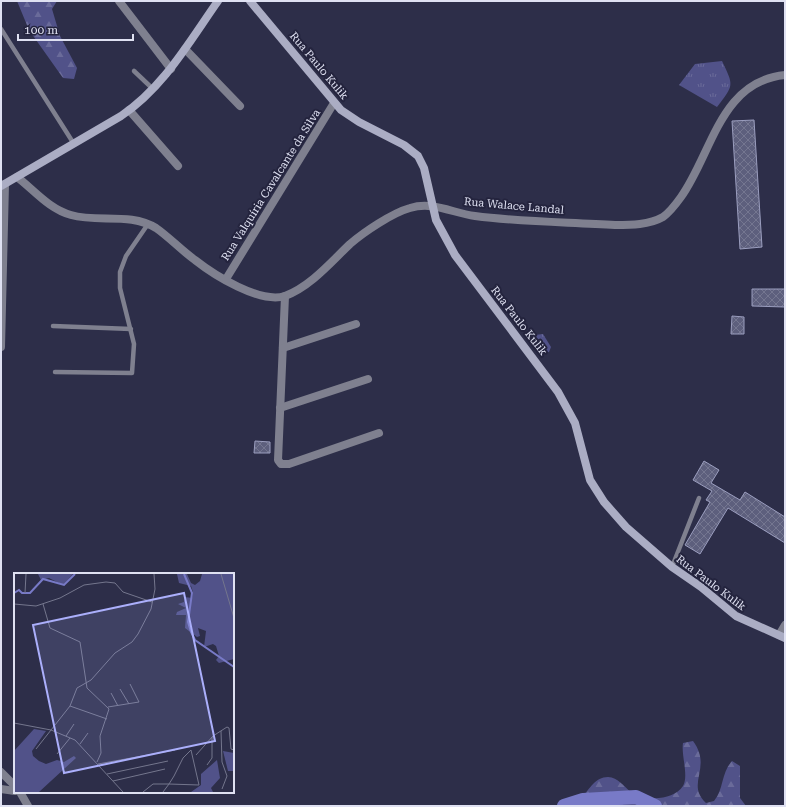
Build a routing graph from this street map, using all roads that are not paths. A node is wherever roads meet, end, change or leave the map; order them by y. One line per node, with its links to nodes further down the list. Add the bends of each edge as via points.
1 (119, 1): 6 (street)
2 (218, 1): 5 (street)
3 (250, 1): 10 (street, Rua Paulo Kulik)
4 (1, 29): 13 (lane)
5 (185, 49): 6 (street); 11 (street)
6 (171, 69): 9 (street)
7 (134, 71): 9 (lane)
8 (785, 75): 17 (street, Rua Walace Landal, via 752,86 733,104 720,120 685,192 668,213 650,222 615,225 476,216)
9 (154, 89): 12 (street)
10 (334, 103): 17 (street, Rua Paulo Kulik, via 359,122 404,145 418,156 424,168); 19 (street, Rua Valquíria Cavalcante da Silva)
11 (240, 106)
12 (129, 110): 13 (street); 14 (street)
13 (74, 144): 15 (street)
14 (178, 166)
15 (17, 177): 16 (street); 18 (street, via 53,208 69,215 133,220)
16 (3, 185): 24 (street)
17 (432, 205): 20 (street, Rua Walace Landal, via 410,208 375,226 351,243 319,274); 31 (street, Rua Paulo Kulik, via 440,231 452,250 558,392 575,423 586,471 598,495 626,527)
18 (148, 224): 19 (street, via 195,260); 23 (lane, via 126,256 120,272 120,288)
19 (226, 279): 20 (street, via 260,295)
20 (285, 296): 25 (street)
21 (356, 324): 25 (street)
22 (53, 326): 23 (lane)
23 (131, 329): 26 (lane, via 134,344 132,373)
24 (1, 347)
25 (283, 348): 28 (street)
26 (55, 372)
27 (368, 378): 28 (street)
28 (280, 408): 29 (street, via 278,457 281,464 289,464)
29 (379, 433)
30 (699, 498): 31 (lane)
31 (672, 567): 33 (street, Rua Paulo Kulik, via 736,616)
32 (785, 625): 33 (street)
33 (782, 636)
34 (1, 772): 35 (street)
35 (14, 785)
36 (1, 789): 37 (street)
37 (14, 791)
38 (21, 793): 39 (street)
39 (28, 806)

